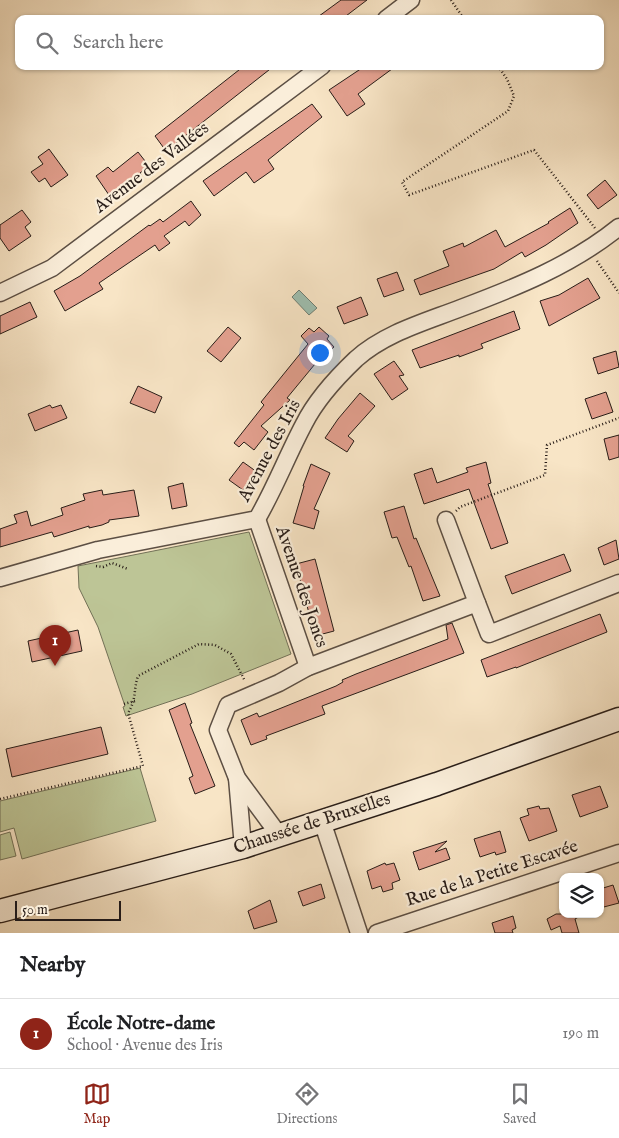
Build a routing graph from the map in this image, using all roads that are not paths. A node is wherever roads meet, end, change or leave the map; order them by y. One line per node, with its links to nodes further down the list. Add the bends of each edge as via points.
1 (411, 0): 2 (street)
2 (391, 15)
3 (317, 70): 5 (street, Avenue des Vallées, via 52,268)
4 (619, 227): 6 (street, Avenue des Iris, via 548,273 390,336 357,358 326,390 304,423 274,491)
5 (0, 293)
6 (257, 519): 8 (street, Avenue des Iris, via 98,550); 11 (street, Avenue des Joncs)
7 (446, 520): 10 (street)
8 (0, 578)
9 (619, 583): 10 (street, via 489,634)
10 (478, 603): 11 (street)
11 (308, 667): 13 (street, via 228,705 218,730)
12 (619, 719): 14 (main road, Chaussée de Bruxelles)
13 (237, 778): 15 (street); 16 (street)
14 (322, 821): 15 (main road, Chaussée de Bruxelles); 19 (street)
15 (279, 835): 16 (main road, Chaussée de Bruxelles)
16 (243, 847): 18 (main road, Chaussée de Bruxelles)
17 (619, 853): 20 (street, Rue de la Petite Escavée)
18 (0, 911)
19 (359, 933)
20 (377, 933)

